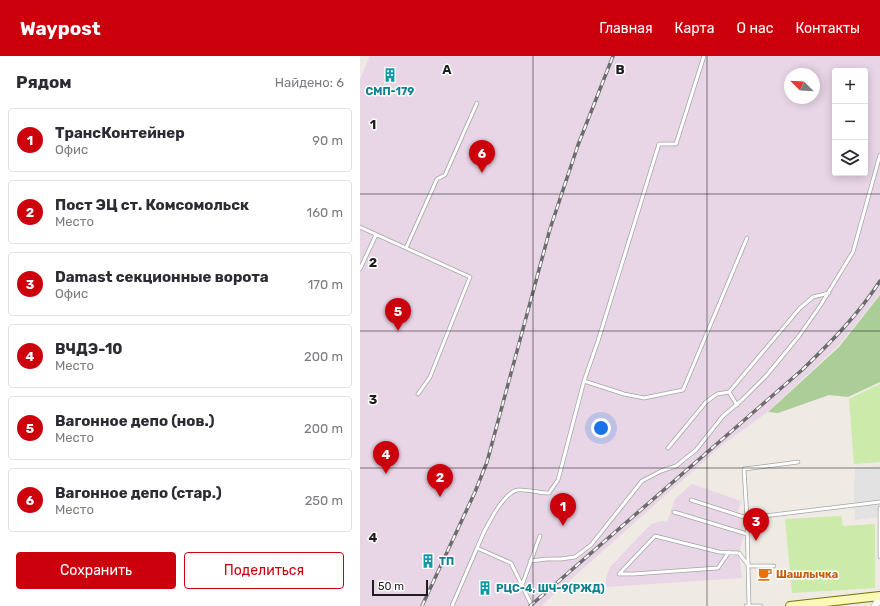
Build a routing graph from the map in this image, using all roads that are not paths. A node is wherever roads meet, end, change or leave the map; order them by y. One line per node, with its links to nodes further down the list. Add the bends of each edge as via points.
1 (704, 56): 10 (lane, via 676,144 659,144)
2 (478, 103): 7 (lane, via 445,175 437,179)
3 (880, 154): 9 (lane, via 853,252)
4 (360, 227): 5 (lane)
5 (376, 235): 7 (lane); 8 (lane)
6 (747, 238): 10 (lane, via 683,390 644,398)
7 (406, 248): 12 (lane, via 470,277 430,377)
8 (360, 269)
9 (828, 293): 11 (lane, via 813,297 800,308); 13 (lane, via 799,336 766,376)
10 (584, 381): 23 (lane, via 558,480 549,493 517,490 508,495 487,523)
11 (729, 392): 13 (lane); 14 (lane, via 717,394 706,402)
12 (418, 394)
13 (737, 405): 26 (lane, via 723,416 696,450 676,466 642,481 591,545 575,557)
14 (668, 448)
15 (798, 462): 20 (lane, via 744,469)
16 (691, 500): 20 (lane)
17 (880, 502): 20 (lane)
18 (880, 508): 25 (lane)
19 (674, 512): 21 (lane)
20 (746, 518): 21 (lane)
21 (747, 534): 27 (lane)
22 (540, 536): 26 (lane)
23 (477, 548): 29 (lane, via 511,563); 31 (lane)
24 (729, 552): 24 (lane, via 719,552 655,536 620,574 718,568); 27 (lane, via 739,553)
25 (880, 556)
26 (530, 561): 29 (lane)
27 (748, 566): 28 (lane); 33 (lane)
28 (774, 566)
29 (522, 585): 32 (lane)
30 (880, 596): 35 (main road); 36 (street)
31 (452, 606)
32 (532, 606)
33 (748, 606): 34 (lane)
34 (761, 606)
35 (790, 606)
36 (875, 606)

